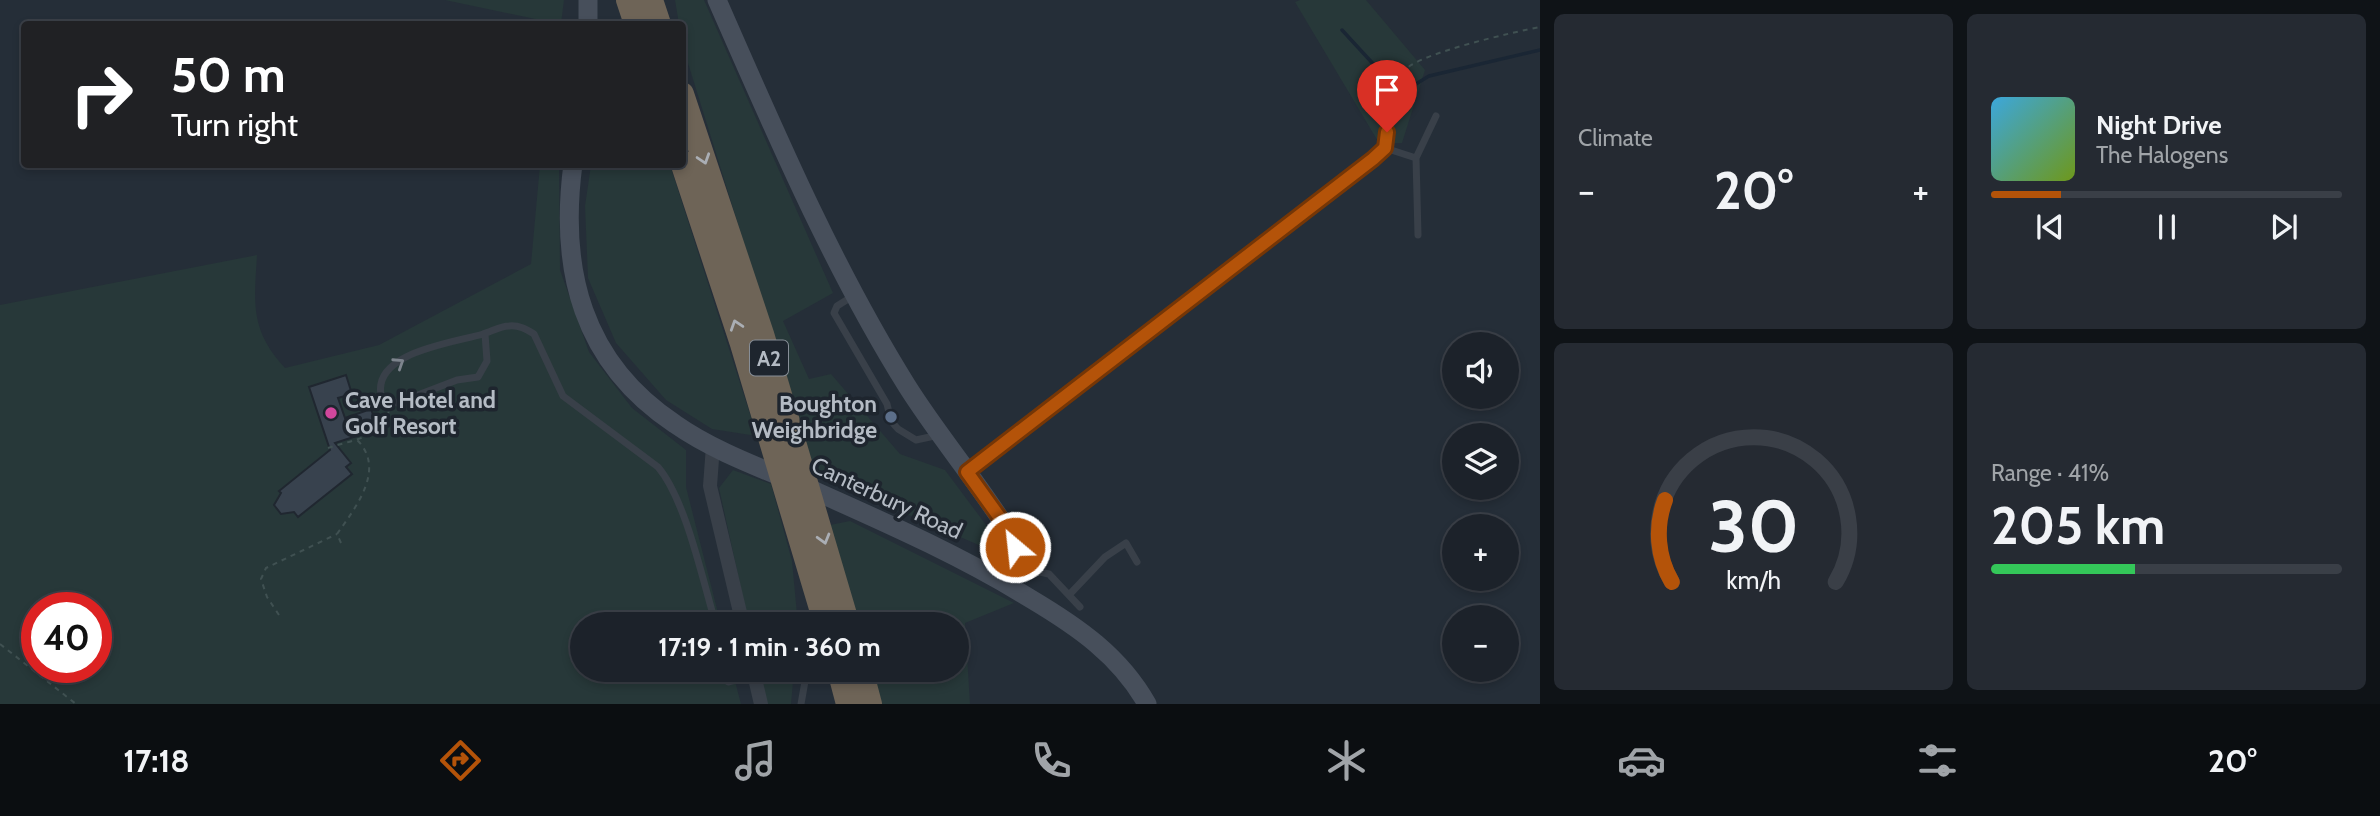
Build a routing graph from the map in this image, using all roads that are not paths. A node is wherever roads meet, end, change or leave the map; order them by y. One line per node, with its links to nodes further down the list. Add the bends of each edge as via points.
1 (589, 0): 5 (street)
2 (628, 0): 6 (highway)
3 (651, 0): 7 (highway)
4 (717, 0): 16 (street, Canterbury Road, via 794,173)
5 (588, 21)
6 (635, 21)
7 (658, 21)
8 (686, 106): 29 (highway, A2, one-way to 29, via 774,373)
9 (1437, 116): 12 (lane)
10 (1387, 132): 11 (lane)
11 (1385, 148): 12 (lane); 20 (lane)
12 (1416, 158): 15 (lane)
13 (573, 168): 19 (street, Canterbury Road, via 568,221 571,273 592,333 617,371 644,400)
14 (684, 168): 28 (highway, A2, one-way to 14, via 797,522)
15 (1418, 235)
16 (857, 294): 18 (street, Canterbury Road, via 907,386); 18 (lane, via 834,313 887,404 891,421 916,440)
17 (485, 334): 17 (lane, one-way to 17, via 487,361 478,377 457,380 406,401 389,401 381,395 383,374 414,353); 26 (lane, via 507,325 534,334 563,396 662,471 674,493)
18 (940, 434): 20 (street, Canterbury Road)
19 (713, 446): 23 (street, Canterbury Road, via 860,511); 27 (street, via 710,486)
20 (967, 472): 22 (street, Canterbury Road, via 1010,534)
21 (1137, 562): 24 (lane, via 1126,543)
22 (1015, 567): 23 (street, Canterbury Road); 24 (lane, via 1046,573)
23 (1011, 586): 38 (street, via 1097,643)
24 (1069, 595): 25 (lane)
25 (1080, 607)
26 (712, 612)
27 (740, 612)
28 (817, 612)
29 (844, 612)
30 (756, 682): 34 (street)
31 (805, 682): 35 (lane)
32 (842, 682): 36 (highway)
33 (864, 682): 37 (highway)
34 (761, 704)
35 (801, 704)
36 (848, 704)
37 (870, 704)
38 (1147, 704)

